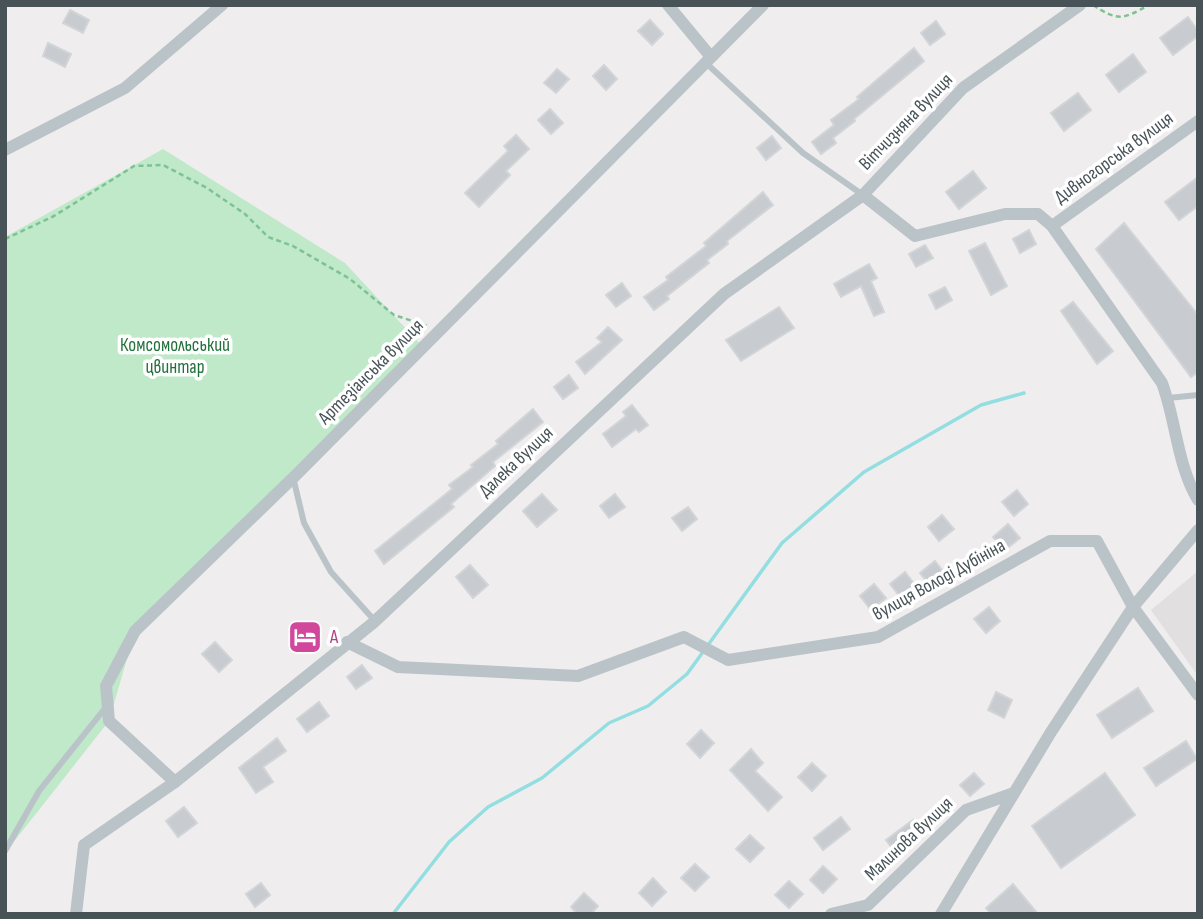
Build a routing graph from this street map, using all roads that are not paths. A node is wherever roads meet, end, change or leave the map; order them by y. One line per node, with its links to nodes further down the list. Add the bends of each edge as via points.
1 (222, 5): 7 (street, via 125,88)
2 (668, 5): 5 (street)
3 (763, 5): 5 (street, Артезіанська вулиця)
4 (1080, 5): 8 (street, Вітчизняна вулиця, via 963,88)
5 (707, 60): 8 (lane, via 803,153); 12 (street, Артезіанська вулиця)
6 (1198, 121): 9 (street, Дивногорська вулиця)
7 (5, 150)
8 (863, 194): 9 (street, via 915,236 1004,214 1038,214); 16 (street, Далека вулиця, via 724,294)
9 (1052, 226): 11 (street)
10 (1198, 395): 11 (lane)
11 (1168, 398): 13 (street, via 1187,476)
12 (293, 477): 16 (lane, via 304,523 331,572); 19 (street, Артезіанська вулиця, via 135,631 106,686)
13 (1198, 500)
14 (1198, 530): 15 (street)
15 (1133, 607): 17 (street, вулиця Володі Дубініна, via 1097,541 1050,541 878,637 728,660 684,637 578,676 398,667); 18 (street); 21 (street)
16 (375, 621): 17 (street, Далека вулиця)
17 (347, 642): 20 (street, Далека вулиця)
18 (1198, 695)
19 (108, 705): 20 (street, via 109,721); 22 (lane, via 39,791)
20 (175, 782): 23 (street, Далека вулиця, via 84,845)
21 (1014, 793): 24 (street, Малинова вулиця, via 966,810 867,905); 25 (street)
22 (5, 851)
23 (76, 914)
24 (831, 914)
25 (941, 914)

